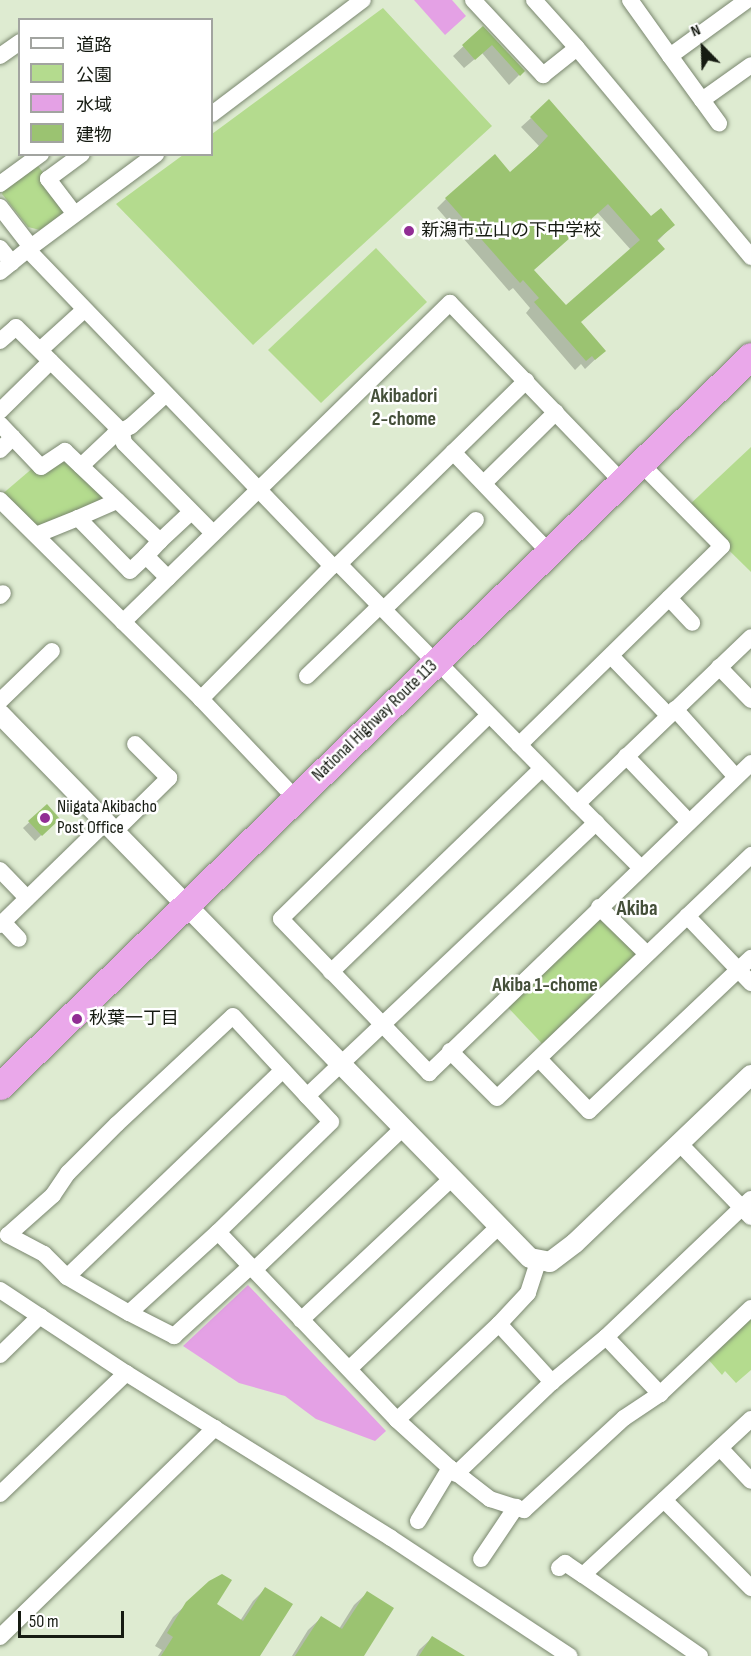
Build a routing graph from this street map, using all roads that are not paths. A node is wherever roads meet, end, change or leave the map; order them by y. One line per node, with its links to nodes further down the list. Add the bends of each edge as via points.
1 (363, 0): 12 (street)
2 (473, 0): 7 (street, via 543,75)
3 (534, 0): 7 (street)
4 (630, 0): 9 (street)
5 (747, 0): 9 (street)
6 (18, 43): 8 (street)
7 (578, 48): 22 (street)
8 (0, 56)
9 (670, 56): 11 (street)
10 (751, 65): 11 (street)
11 (702, 100): 13 (street)
12 (213, 113)
13 (719, 123)
14 (38, 156): 17 (street)
15 (79, 156): 19 (street, via 48,179)
16 (153, 156): 19 (street)
17 (0, 184)
18 (2, 213): 21 (street)
19 (74, 213): 21 (street)
20 (0, 248): 23 (street)
21 (30, 249): 23 (street); 24 (street)
22 (751, 257)
23 (6, 267)
24 (84, 310): 26 (street); 29 (street)
25 (0, 341): 26 (street, via 16,327)
26 (45, 356): 30 (street); 33 (street)
27 (750, 359): 38 (highway, National Highway Route 113)
28 (526, 381): 31 (street); 36 (street); 40 (street, via 450,303)
29 (166, 394): 33 (street); 40 (street)
30 (0, 411)
31 (556, 412): 38 (street); 39 (street)
32 (0, 424): 34 (street)
33 (122, 432): 37 (street); 43 (street, via 124,443)
34 (13, 438): 35 (street); 37 (street, via 41,467 65,451)
35 (0, 450)
36 (453, 452): 39 (street); 51 (street)
37 (81, 466): 42 (street)
38 (632, 473): 49 (highway, National Highway Route 113); 53 (street, via 722,546)
39 (484, 483): 49 (street)
40 (259, 490): 46 (street); 51 (street)
41 (0, 500): 47 (street)
42 (117, 501): 44 (street); 48 (street)
43 (191, 512): 46 (street); 48 (street)
44 (78, 518): 47 (street); 50 (street, via 130,571)
45 (476, 520): 54 (street)
46 (213, 533): 52 (street)
47 (36, 535): 55 (street)
48 (160, 542): 50 (street)
49 (550, 553): 60 (highway, National Highway Route 113)
50 (146, 556): 52 (street)
51 (336, 565): 54 (street); 63 (street)
52 (168, 578): 55 (street)
53 (669, 598): 56 (street); 59 (street)
54 (382, 607): 60 (street); 62 (street)
55 (123, 622): 63 (street)
56 (692, 623)
57 (751, 637): 61 (street)
58 (52, 651): 65 (street)
59 (610, 656): 66 (street); 70 (street)
60 (436, 662): 68 (street); 75 (highway, National Highway Route 113)
61 (719, 667): 64 (street); 66 (street)
62 (307, 676)
63 (201, 699): 75 (street)
64 (751, 700)
65 (0, 701)
66 (671, 712): 71 (street); 74 (street)
67 (0, 714): 79 (street)
68 (489, 715): 70 (street); 92 (street, via 281,919)
69 (135, 744): 79 (street, via 169,778)
70 (519, 745): 73 (street)
71 (626, 756): 76 (street); 77 (street)
72 (751, 763): 74 (street)
73 (542, 768): 76 (street); 92 (street)
74 (736, 777): 77 (street)
75 (296, 799): 84 (highway, National Highway Route 113)
76 (577, 804): 78 (street)
77 (689, 822): 81 (street)
78 (596, 823): 81 (street); 94 (street)
79 (111, 827): 83 (street); 84 (street)
80 (751, 855): 86 (street)
81 (640, 867): 85 (street)
82 (0, 870): 83 (street)
83 (27, 898): 87 (street)
84 (186, 906): 97 (street); 100 (highway, National Highway Route 113)
85 (599, 907): 89 (street); 95 (street)
86 (687, 916): 89 (street); 91 (street)
87 (1, 924): 88 (street)
88 (19, 939)
89 (647, 954): 96 (street)
90 (751, 958): 91 (street)
91 (738, 970): 93 (street); 96 (street, via 589,1111)
92 (331, 972): 94 (street)
93 (751, 983)
94 (382, 1025): 95 (street, via 429,1072); 97 (street)
95 (450, 1052): 96 (street, via 497,1098)
96 (538, 1059)
97 (340, 1065): 101 (street); 102 (street)
98 (283, 1070): 101 (street); 107 (street, via 232,1016 117,1124 68,1173 53,1195); 111 (street)
99 (751, 1075): 103 (street)
100 (0, 1086)
101 (307, 1096): 108 (street, via 331,1122)
102 (402, 1129): 104 (street); 110 (street)
103 (680, 1143): 105 (street); 109 (street, via 575,1243 550,1262)
104 (451, 1179): 106 (street); 116 (street)
105 (748, 1208): 118 (street)
106 (498, 1227): 109 (street); 120 (street)
107 (4, 1232): 111 (street, via 44,1254)
108 (218, 1232): 110 (street); 114 (street)
109 (538, 1262): 117 (street, via 528,1293)
110 (252, 1268): 114 (street, via 174,1335); 116 (street)
111 (67, 1277): 114 (street)
112 (0, 1290): 115 (street)
113 (751, 1308): 123 (street)
114 (129, 1313)
115 (40, 1316): 119 (street); 121 (street)
116 (301, 1320): 120 (street)
117 (499, 1324): 122 (street); 125 (street)
118 (606, 1337): 122 (street); 123 (street)
119 (0, 1355)
120 (349, 1369): 125 (street)
121 (126, 1373): 126 (street); 130 (street)
122 (552, 1382): 128 (street)
123 (660, 1394): 132 (street, via 624,1418 524,1510)
124 (751, 1419): 127 (street)
125 (397, 1420): 128 (street)
126 (215, 1428): 138 (street); 139 (street)
127 (720, 1448): 129 (street); 131 (street)
128 (453, 1471): 132 (street, via 490,1498); 133 (street)
129 (751, 1481)
130 (0, 1494)
131 (663, 1500): 136 (street); 137 (street)
132 (516, 1508): 134 (street)
133 (418, 1521)
134 (481, 1559)
135 (559, 1568): 136 (street, via 565,1563)
136 (583, 1575): 140 (street)
137 (751, 1588)
138 (0, 1637)
139 (569, 1656)
140 (700, 1656)

